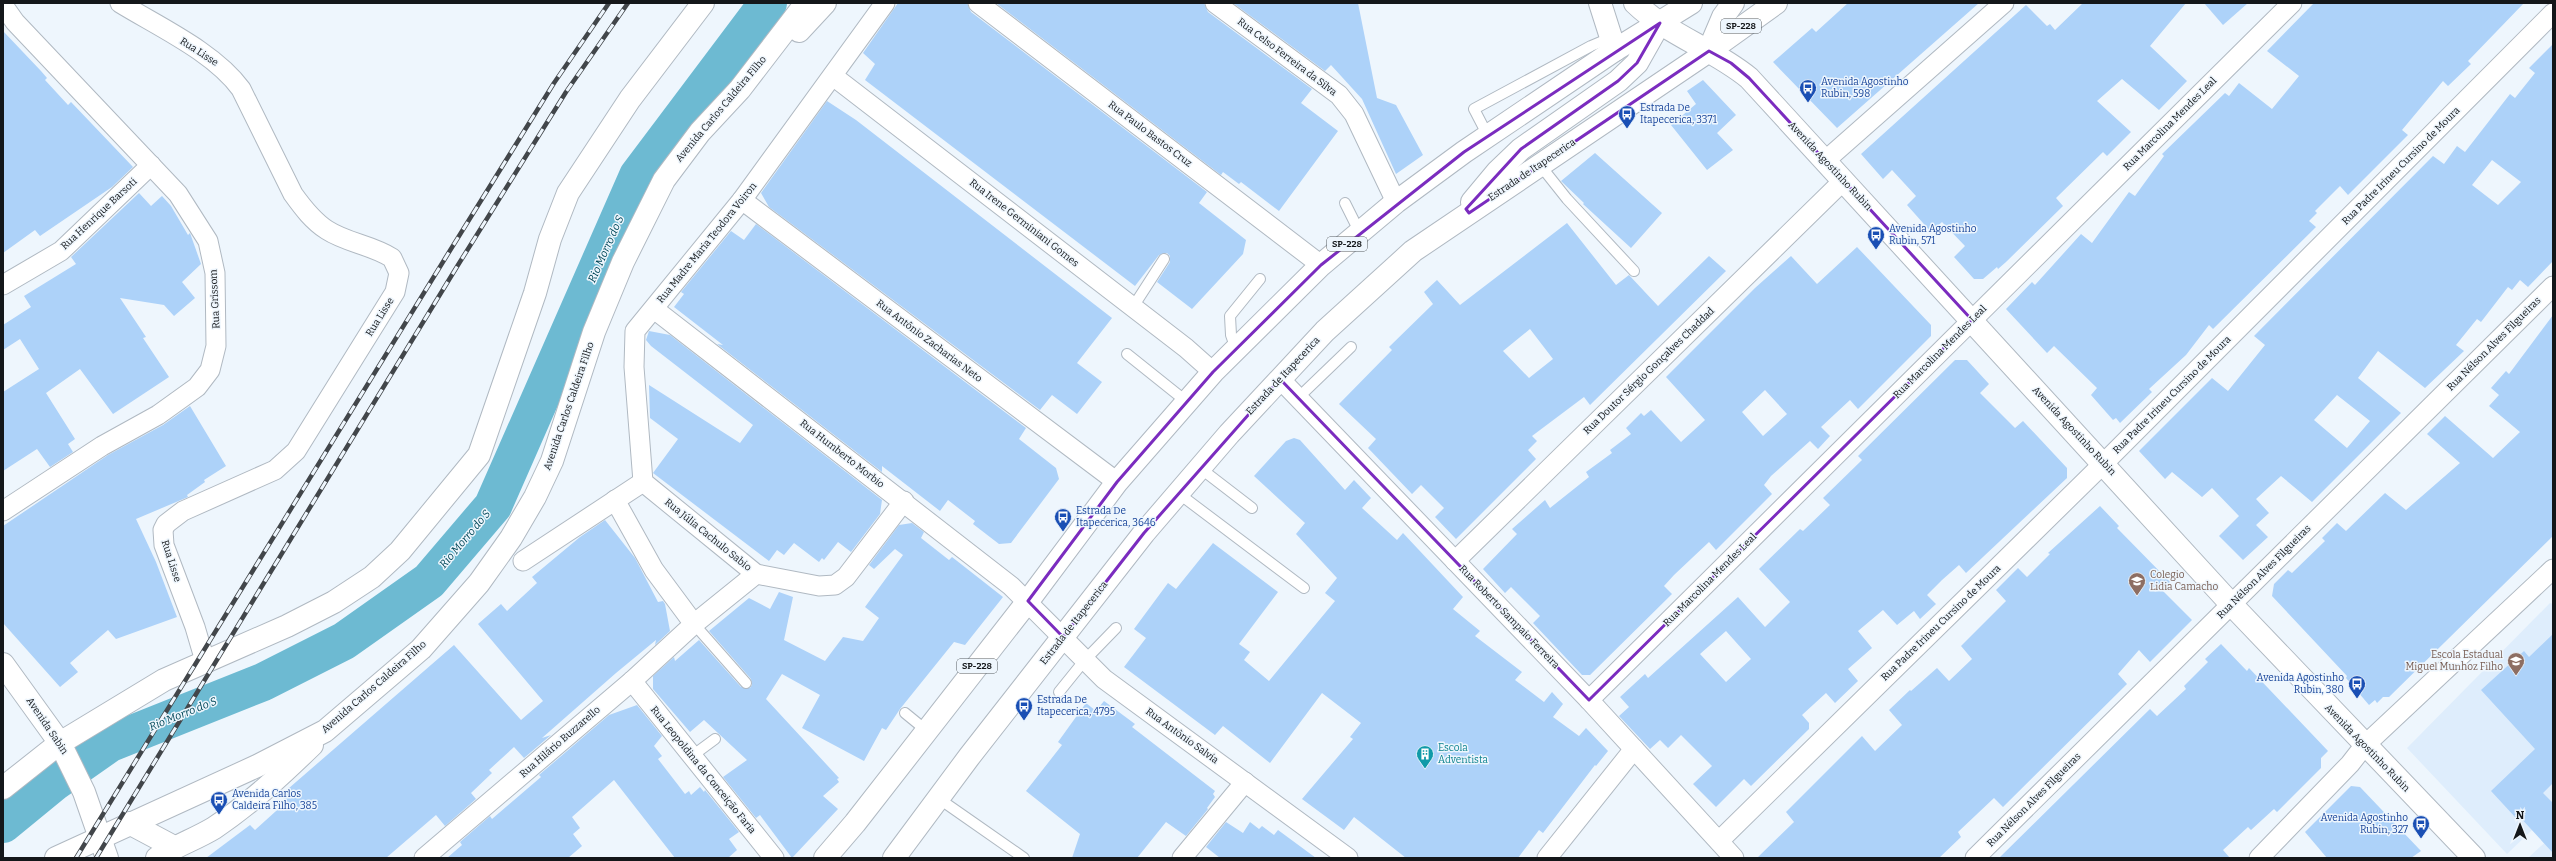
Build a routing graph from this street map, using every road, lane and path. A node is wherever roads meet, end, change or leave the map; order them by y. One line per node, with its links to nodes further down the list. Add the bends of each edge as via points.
1 (120, 3): 67 (street, Rua Lisse, via 230,74 241,90 293,194 302,206 328,231 392,258 399,272 395,292 296,451 275,470 183,511 166,524 163,530 164,545)
2 (703, 3): 67 (main road, via 630,99 568,192 550,238 530,308 479,455 400,551 372,577 334,602 287,626)
3 (806, 3): 21 (main road, Avenida Carlos Caldeira Filho)
4 (825, 3): 21 (main road)
5 (885, 3): 20 (street, Rua Madre Maria Teodora Voiron)
6 (978, 3): 33 (street, Rua Paulo Bastos Cruz)
7 (1215, 3): 28 (street, Rua Celso Ferreira da Silva, via 1339,95 1354,114)
8 (1600, 3): 18 (main road)
9 (1635, 3): 17 (main road, Avenida Agostinho Rubin)
10 (1691, 3): 17 (main road, SP-228)
11 (1733, 3): 19 (main road, via 1723,17)
12 (1776, 3): 19 (main road, Estrada de Itapecerica / SP-228)
13 (2004, 3): 23 (street)
14 (3, 5): 24 (street, Rua Grissom, via 14,22)
15 (2286, 5): 40 (street, Rua Marcolina Mendes Leal)
16 (2553, 13): 48 (street, Rua Padre Irineu Cursino de Moura)
17 (1660, 23): 18 (main road, SP-228); 19 (main road, Avenida Agostinho Rubin); 30 (main road, via 1637,63 1618,81 1521,149 1497,172)
18 (1612, 44): 22 (main road, SP-228); 22 (lane, via 1591,46 1474,109)
19 (1708, 51): 23 (main road, Avenida Agostinho Rubin, via 1731,63 1749,78); 25 (main road, Estrada de Itapecerica / SP-228)
20 (834, 76): 27 (street, Rua Madre Maria Teodora Voiron); 38 (street, Rua Irene Germiniani Gomes)
21 (740, 89): 75 (main road, Avenida Carlos Caldeira Filho, via 677,161 640,225 594,332 552,460 535,497 511,538 479,583 421,649)
22 (1488, 136): 28 (main road, SP-228)
23 (1826, 160): 26 (main road, Avenida Agostinho Rubin)
24 (152, 165): 36 (street, Rua Henrique Barsoti, via 62,251); 56 (street, Rua Grissom, via 178,194 208,241 215,273 216,306 216,346 210,370 197,387 158,415 102,446)
25 (1540, 165): 30 (main road, Estrada de Itapecerica / SP-228); 34 (lane, via 1567,199)
26 (1844, 180): 40 (main road, Avenida Agostinho Rubin); 58 (street, Rua Doutor Sérgio Gonçalves Chaddad)
27 (742, 200): 39 (street, Rua Madre Maria Teodora Voiron); 51 (street, Rua Antônio Zacharias Neto)
28 (1396, 202): 31 (main road, SP-228)
29 (1345, 203): 31 (lane)
30 (1457, 220): 45 (main road, Estrada de Itapecerica / SP-228, via 1413,251 1325,331)
31 (1360, 232): 33 (main road, SP-228)
32 (1164, 259): 38 (lane)
33 (1321, 265): 42 (main road, SP-228)
34 (1634, 272)
35 (1260, 279): 42 (lane, via 1230,316 1231,335)
36 (3, 285)
37 (2553, 286): 63 (street, Rua Nélson Alves Filgueiras)
38 (1132, 307): 44 (street, Rua Irene Germiniani Gomes)
39 (654, 309): 50 (street, Rua Madre Maria Teodora Voiron, via 634,335); 54 (street, Rua Humberto Morbio)
40 (1972, 320): 48 (main road, Avenida Agostinho Rubin); 73 (street, Rua Marcolina Mendes Leal)
41 (1351, 346): 46 (lane)
42 (1236, 349): 44 (main road, SP-228)
43 (1127, 354): 47 (lane)
44 (1213, 372): 47 (main road, SP-228)
45 (1280, 380): 46 (street, Rua Roberto Sampaio Ferreira); 49 (main road, Estrada de Itapecerica / SP-228)
46 (1299, 397): 58 (street, Rua Roberto Sampaio Ferreira)
47 (1187, 402): 51 (main road, SP-228)
48 (2104, 463): 63 (main road, Avenida Agostinho Rubin); 87 (street, Rua Padre Irineu Cursino de Moura)
49 (1200, 468): 52 (main road, Estrada de Itapecerica / SP-228); 55 (lane)
50 (643, 482): 53 (street); 60 (street, Rua Júlia Cachulo Sabio)
51 (1117, 482): 62 (main road, SP-228)
52 (1178, 493): 61 (lane); 66 (main road, Estrada de Itapecerica / SP-228)
53 (615, 500): 57 (street); 64 (street, via 654,570)
54 (904, 501): 60 (street, Rua Júlia Cachulo Sabio, via 846,577 835,585 819,586); 62 (street, Rua Humberto Morbio)
55 (1252, 508)
56 (3, 511)
57 (523, 561)
58 (1455, 562): 73 (street, Rua Roberto Sampaio Ferreira)
59 (2553, 570): 78 (street)
60 (756, 574): 64 (street, Rua Hilário Buzzarello)
61 (1304, 588)
62 (1028, 601): 66 (street, Rua Antônio Salvia); 76 (main road, SP-228)
63 (2231, 604): 78 (main road, Avenida Agostinho Rubin); 100 (street, Rua Nélson Alves Filgueiras)
64 (694, 624): 70 (street, Rua Hilário Buzzarello); 71 (lane)
65 (1116, 628): 68 (lane)
66 (1063, 637): 68 (street, Rua Antônio Salvia); 84 (main road, Estrada de Itapecerica / SP-228)
67 (205, 661): 80 (main road, via 164,680)
68 (1084, 661): 72 (lane); 82 (street, Rua Antônio Salvia, via 1104,679)
69 (3, 664): 80 (main road, Avenida Sabin)
70 (632, 681): 81 (street, Rua Leopoldina da Conceição Faria); 91 (street, Rua Hilário Buzzarello)
71 (746, 683)
72 (1059, 692)
73 (1589, 700): 79 (street, Rua Roberto Sampaio Ferreira)
74 (905, 713): 76 (lane)
75 (325, 731): 85 (main road, Avenida Carlos Caldeira Filho, via 257,766); 88 (main road, via 255,799 212,829)
76 (927, 731): 93 (main road, SP-228)
77 (715, 739): 81 (lane)
78 (2364, 746): 101 (street, via 2350,764); 102 (main road, Avenida Agostinho Rubin)
79 (1634, 749): 87 (street, Rua Roberto Sampaio Ferreira); 98 (street)
80 (64, 750): 83 (main road); 86 (main road, Avenida Sabin, via 84,792)
81 (692, 756): 92 (street, Rua Leopoldina da Conceição Faria)
82 (1245, 782): 96 (street); 97 (street, Rua Antônio Salvia)
83 (3, 788)
84 (938, 798): 94 (main road, Estrada de Itapecerica / SP-228); 95 (lane)
85 (129, 824): 86 (main road, Avenida Carlos Caldeira Filho); 88 (main road)
86 (99, 836): 89 (main road, Avenida Carlos Caldeira Filho); 90 (main road, Avenida Sabin)
87 (1719, 841): 99 (street, Rua Roberto Sampaio Ferreira)
88 (166, 852)
89 (56, 858)
90 (107, 858)
91 (424, 858)
92 (774, 858)
93 (825, 858)
94 (894, 858)
95 (1024, 858)
96 (1182, 858)
97 (1348, 858)
98 (1547, 858)
99 (1734, 858)
100 (1975, 858)
101 (2259, 858)
102 (2474, 858)

